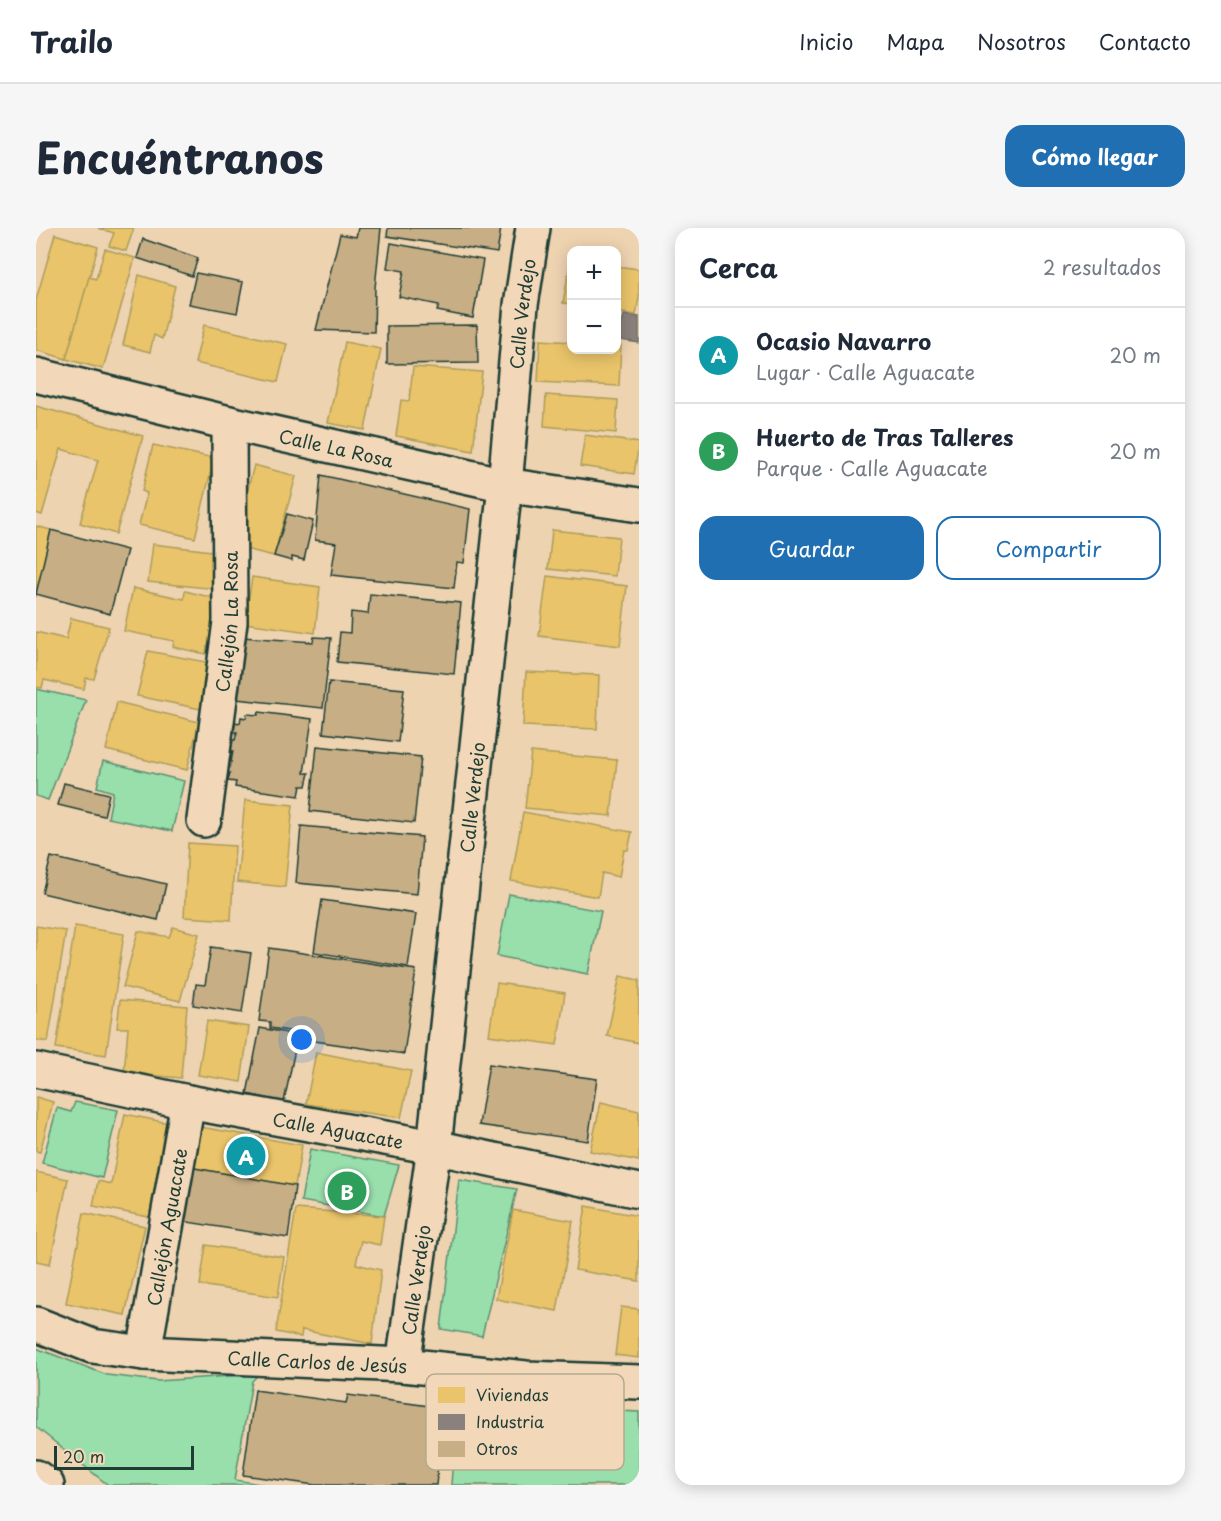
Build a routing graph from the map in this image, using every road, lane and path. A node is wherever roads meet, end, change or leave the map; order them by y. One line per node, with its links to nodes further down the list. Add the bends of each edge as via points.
1 (533, 228): 4 (street, Calle Verdejo, via 521,305)
2 (36, 375): 3 (street, Calle La Rosa)
3 (229, 423): 4 (street, Calle La Rosa); 6 (street, Callejón La Rosa, via 230,622)
4 (505, 485): 5 (street, Calle La Rosa); 9 (street, Calle Verdejo)
5 (639, 505)
6 (204, 820)
7 (36, 1070): 8 (street, Calle Aguacate)
8 (188, 1102): 9 (street, Calle Aguacate); 12 (street, Callejón Aguacate)
9 (434, 1147): 10 (street, Calle Aguacate); 13 (street, Calle Verdejo)
10 (639, 1191)
11 (36, 1324): 12 (street, Calle Carlos de Jesús, via 92,1346)
12 (144, 1353): 13 (street, Calle Carlos de Jesús)
13 (403, 1365): 14 (street, Calle Carlos de Jesús)
14 (488, 1374)
15 (624, 1381): 16 (street, Calle Carlos de Jesús)
16 (639, 1382)
17 (36, 1477): 18 (street)
18 (47, 1485)

